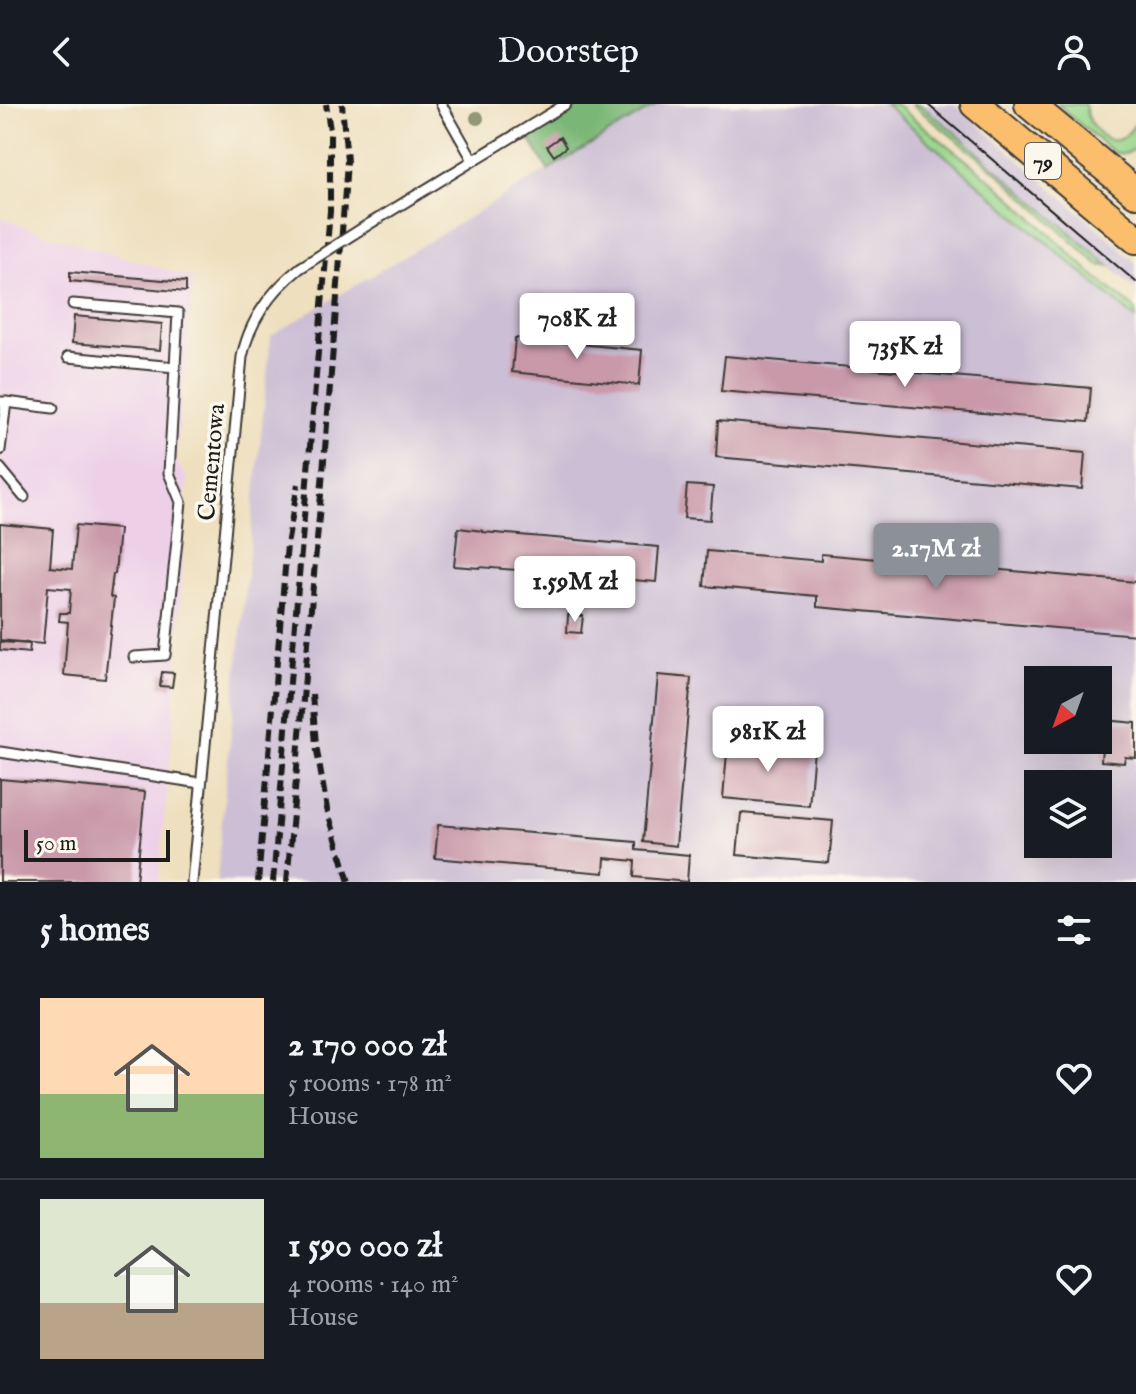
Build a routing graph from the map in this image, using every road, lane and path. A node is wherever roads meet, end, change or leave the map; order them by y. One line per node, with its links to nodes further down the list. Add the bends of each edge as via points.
1 (441, 104): 5 (lane)
2 (566, 104): 5 (lane, Cementowa)
3 (975, 104): 7 (main road, 79)
4 (1029, 104): 6 (main road, 79)
5 (473, 160): 18 (lane, Cementowa, bridge, via 300,268 266,301 253,324 242,357)
6 (1136, 193)
7 (1136, 239)
8 (73, 304): 10 (lane, via 178,313)
9 (68, 357): 10 (lane)
10 (175, 367): 16 (lane, via 169,473 181,502 165,655)
11 (3, 402): 12 (lane); 13 (lane)
12 (53, 408)
13 (0, 450)
14 (0, 468): 15 (lane)
15 (24, 497)
16 (134, 657)
17 (0, 752): 18 (lane)
18 (200, 783): 19 (lane, Cementowa)
19 (192, 882)

